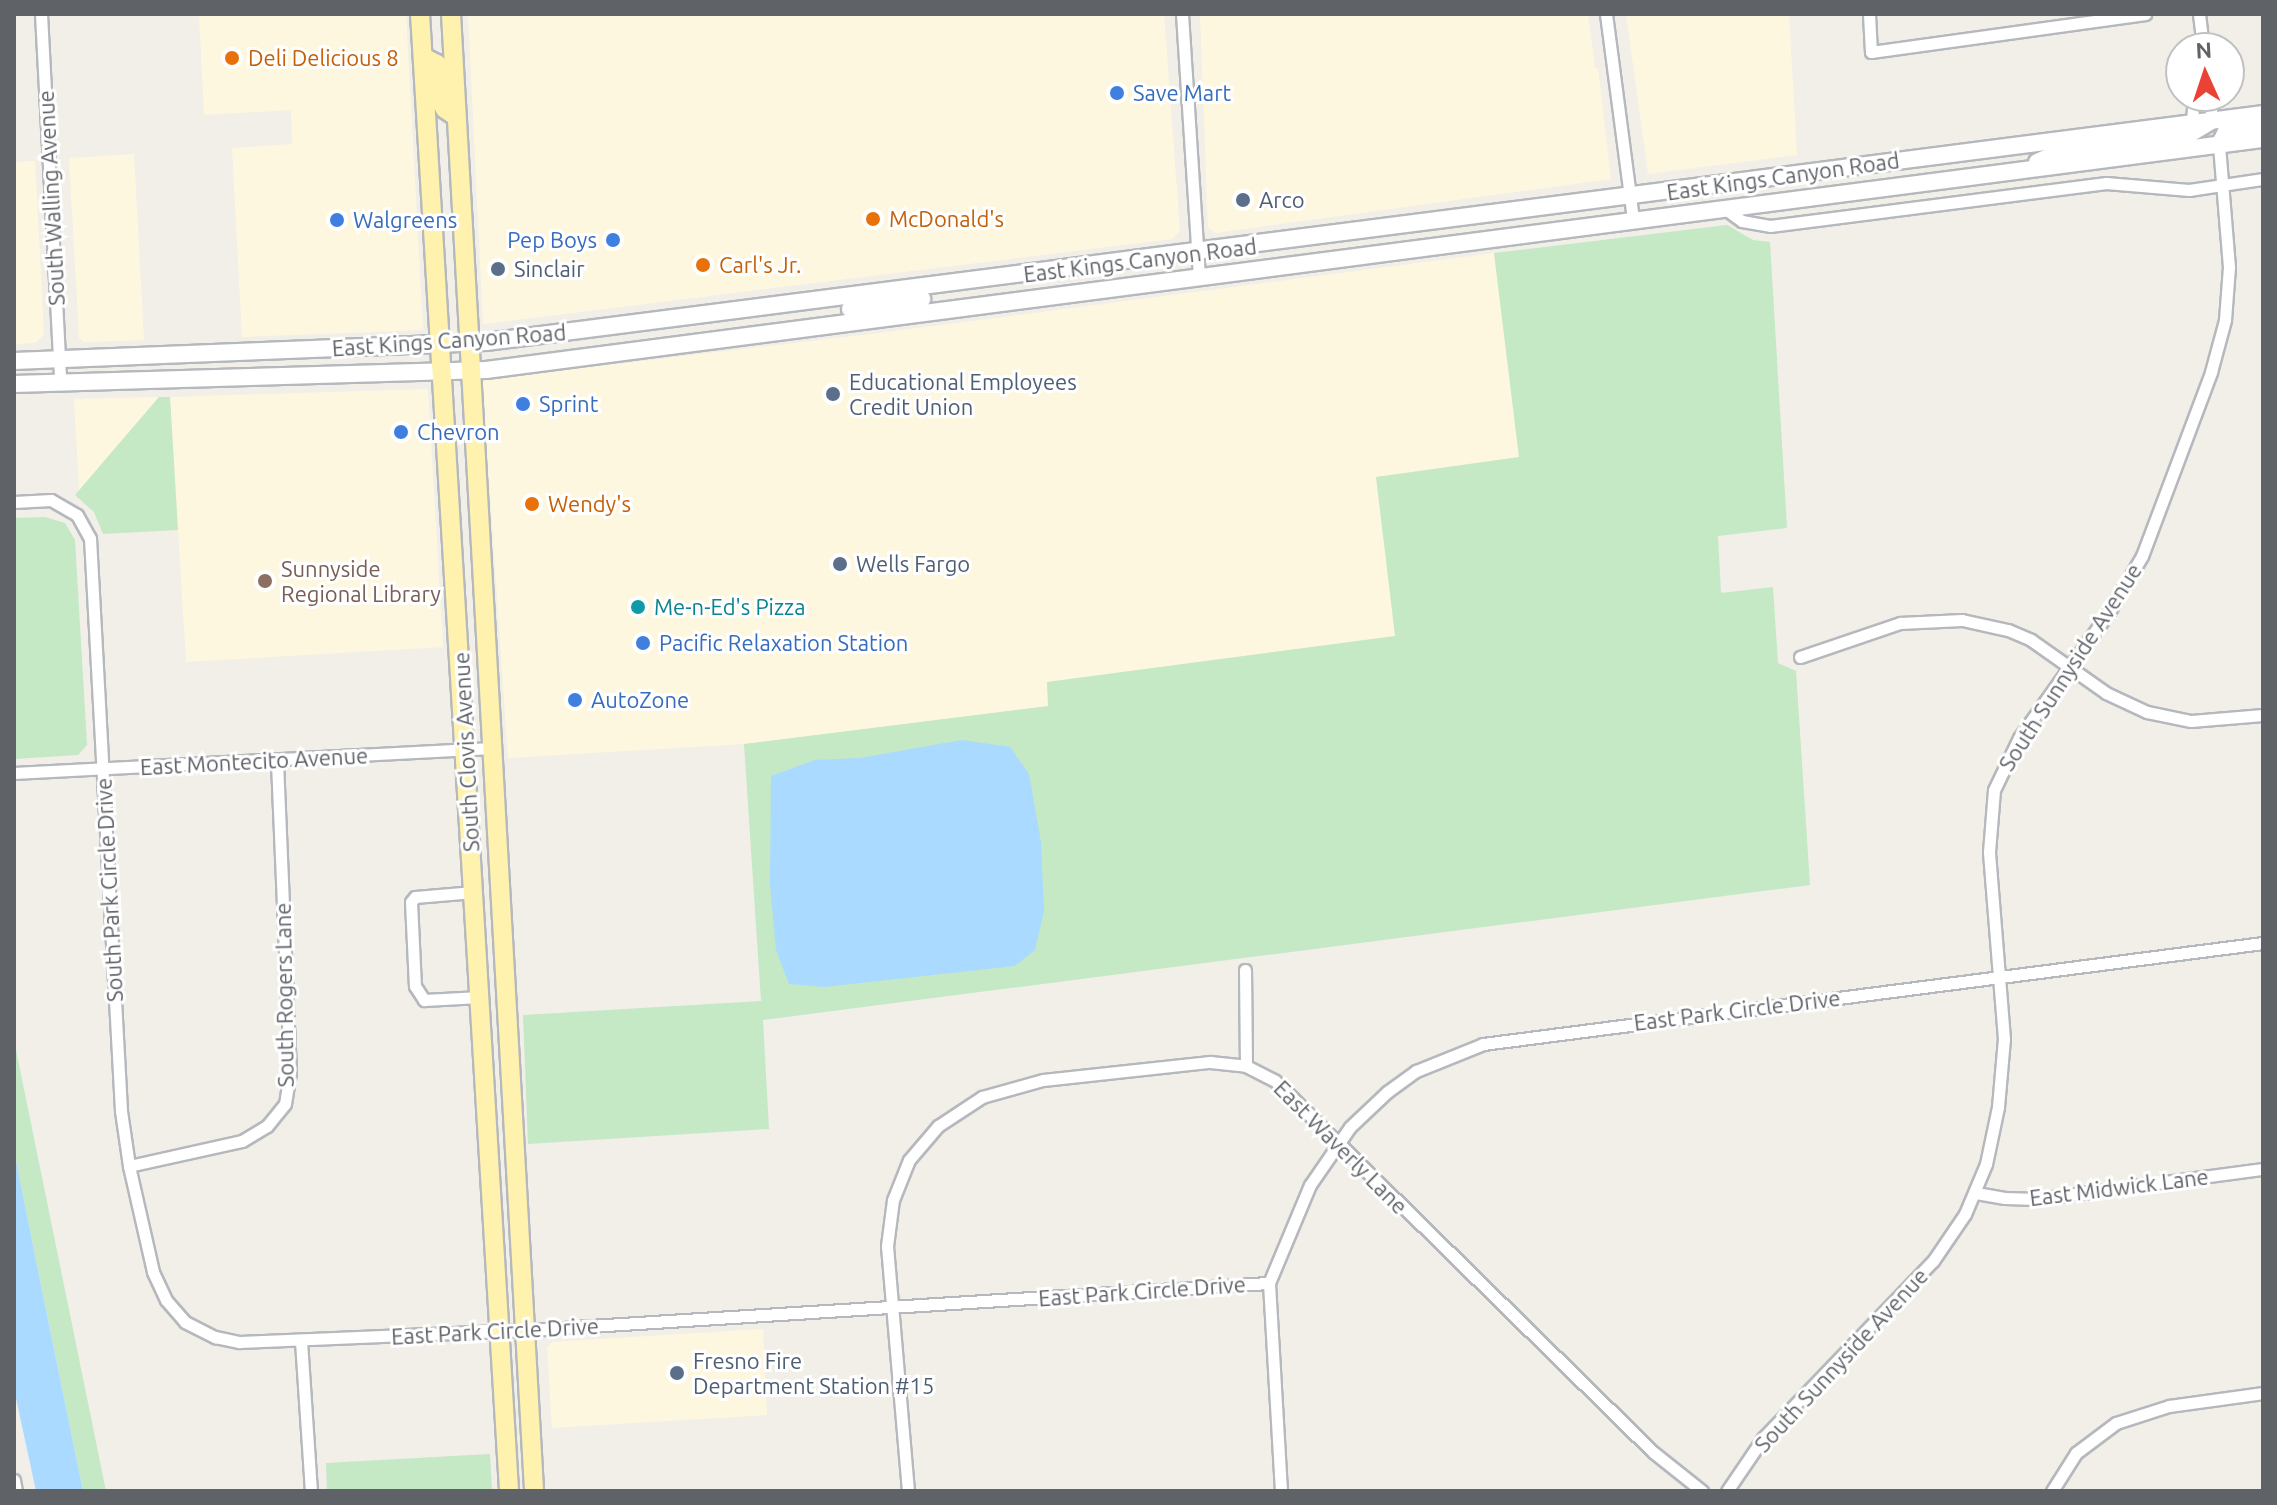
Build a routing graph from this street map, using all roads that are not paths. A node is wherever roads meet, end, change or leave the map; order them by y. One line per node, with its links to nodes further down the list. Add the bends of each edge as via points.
1 (41, 14): 32 (street, South Walling Avenue)
2 (420, 14): 10 (main road, South Clovis Avenue)
3 (1182, 14): 26 (street)
4 (1606, 14): 23 (street)
5 (1869, 14): 9 (street, via 1871,52)
6 (2034, 14): 9 (street)
7 (2145, 14): 9 (street)
8 (448, 19): 14 (main road, South Clovis Avenue)
9 (2035, 29)
10 (423, 57): 14 (main road, via 437,64 441,102); 31 (main road, South Clovis Avenue)
11 (2193, 112): 16 (street)
12 (2211, 112): 15 (street)
13 (2263, 114): 15 (main road, East Kings Canyon Road)
14 (457, 117): 30 (main road, South Clovis Avenue)
15 (2211, 120): 16 (main road, East Kings Canyon Road); 20 (main road, via 2198,132 2057,153)
16 (2192, 122): 23 (main road, East Kings Canyon Road)
17 (2263, 126): 19 (main road, via 2226,132)
18 (2263, 139): 19 (main road, East Kings Canyon Road)
19 (2219, 145): 20 (main road, East Kings Canyon Road); 22 (street, South Sunnyside Avenue)
20 (2022, 169): 24 (main road, East Kings Canyon Road)
21 (2263, 179): 22 (street, East Kings Canyon Road)
22 (2223, 186): 24 (street, East Kings Canyon Road, via 2175,190 2106,183 1770,226 1742,221); 40 (street, South Sunnyside Avenue, via 2228,297 2211,372 2142,556)
23 (1630, 196): 25 (street); 26 (main road, East Kings Canyon Road)
24 (1723, 207): 25 (main road, East Kings Canyon Road)
25 (1633, 219): 27 (main road, East Kings Canyon Road)
26 (1196, 253): 27 (street); 28 (main road, East Kings Canyon Road)
27 (1199, 275): 29 (main road, East Kings Canyon Road)
28 (949, 285): 29 (main road, via 936,296 815,315); 30 (main road, East Kings Canyon Road)
29 (806, 326): 34 (main road, East Kings Canyon Road)
30 (469, 343): 31 (main road, East Kings Canyon Road); 34 (main road, South Clovis Avenue)
31 (440, 345): 32 (main road, East Kings Canyon Road); 35 (main road, South Clovis Avenue)
32 (59, 359): 33 (main road, East Kings Canyon Road); 36 (street, South Walling Avenue)
33 (14, 361)
34 (470, 371): 35 (main road, East Kings Canyon Road); 42 (main road, South Clovis Avenue)
35 (441, 372): 36 (main road, East Kings Canyon Road); 43 (main road, South Clovis Avenue)
36 (60, 382): 37 (main road, East Kings Canyon Road)
37 (14, 384)
38 (14, 502): 45 (street, South Park Circle Drive, via 51,500 77,515 90,538)
39 (1800, 657): 40 (street, via 1882,628 1940,619 2008,630)
40 (2069, 667): 41 (street, via 2126,704 2168,718 2213,721); 50 (street, South Sunnyside Avenue, via 2019,738 1994,790 1989,852)
41 (2263, 715)
42 (491, 748): 43 (street, East Montecito Avenue); 60 (main road, South Clovis Avenue)
43 (466, 750): 44 (street, East Montecito Avenue); 47 (main road, South Clovis Avenue)
44 (277, 759): 45 (street, East Montecito Avenue); 54 (street, South Rogers Lane, via 290,1072 285,1104 267,1126 242,1141)
45 (103, 770): 46 (street, East Montecito Avenue); 54 (street, South Park Circle Drive, via 121,1111)
46 (15, 774)
47 (474, 892): 51 (main road, South Clovis Avenue); 51 (street, via 415,897 411,902 415,986 424,1000)
48 (2263, 943): 50 (street, East Park Circle Drive)
49 (1245, 970): 52 (street)
50 (2001, 977): 53 (street, East Park Circle Drive, via 1483,1044 1416,1071 1366,1110); 56 (street, South Sunnyside Avenue, via 2004,1039 1998,1107)
51 (480, 997): 61 (main road, South Clovis Avenue)
52 (1246, 1066): 53 (street, East Waverly Lane, via 1275,1081); 58 (street, East Waverly Lane, via 1210,1062 1043,1080 982,1097 956,1112 922,1143 900,1177 887,1246)
53 (1336, 1143): 57 (street, East Park Circle Drive, via 1310,1185); 71 (street, East Waverly Lane, via 1653,1452)
54 (129, 1166): 59 (street, South Park Circle Drive, via 153,1272 166,1300)
55 (2263, 1169): 56 (street, East Midwick Lane, via 2037,1199)
56 (1976, 1193): 72 (street, South Sunnyside Avenue, via 1915,1284 1763,1438)
57 (1269, 1283): 58 (street, East Park Circle Drive); 70 (street)
58 (893, 1306): 60 (street, East Park Circle Drive); 69 (street, East Waverly Lane)
59 (185, 1322): 62 (street, East Park Circle Drive, via 239,1342)
60 (524, 1330): 61 (street, East Park Circle Drive); 68 (main road, South Clovis Avenue)
61 (499, 1331): 62 (street, East Park Circle Drive); 67 (main road, South Clovis Avenue)
62 (301, 1341): 66 (street)
63 (2263, 1393): 73 (street, via 2169,1406 2116,1423 2076,1453)
64 (14, 1480): 65 (street)
65 (16, 1491)
66 (311, 1491)
67 (509, 1491)
68 (534, 1491)
69 (908, 1491)
70 (1281, 1491)
71 (1702, 1491)
72 (1727, 1491)
73 (2052, 1491)

